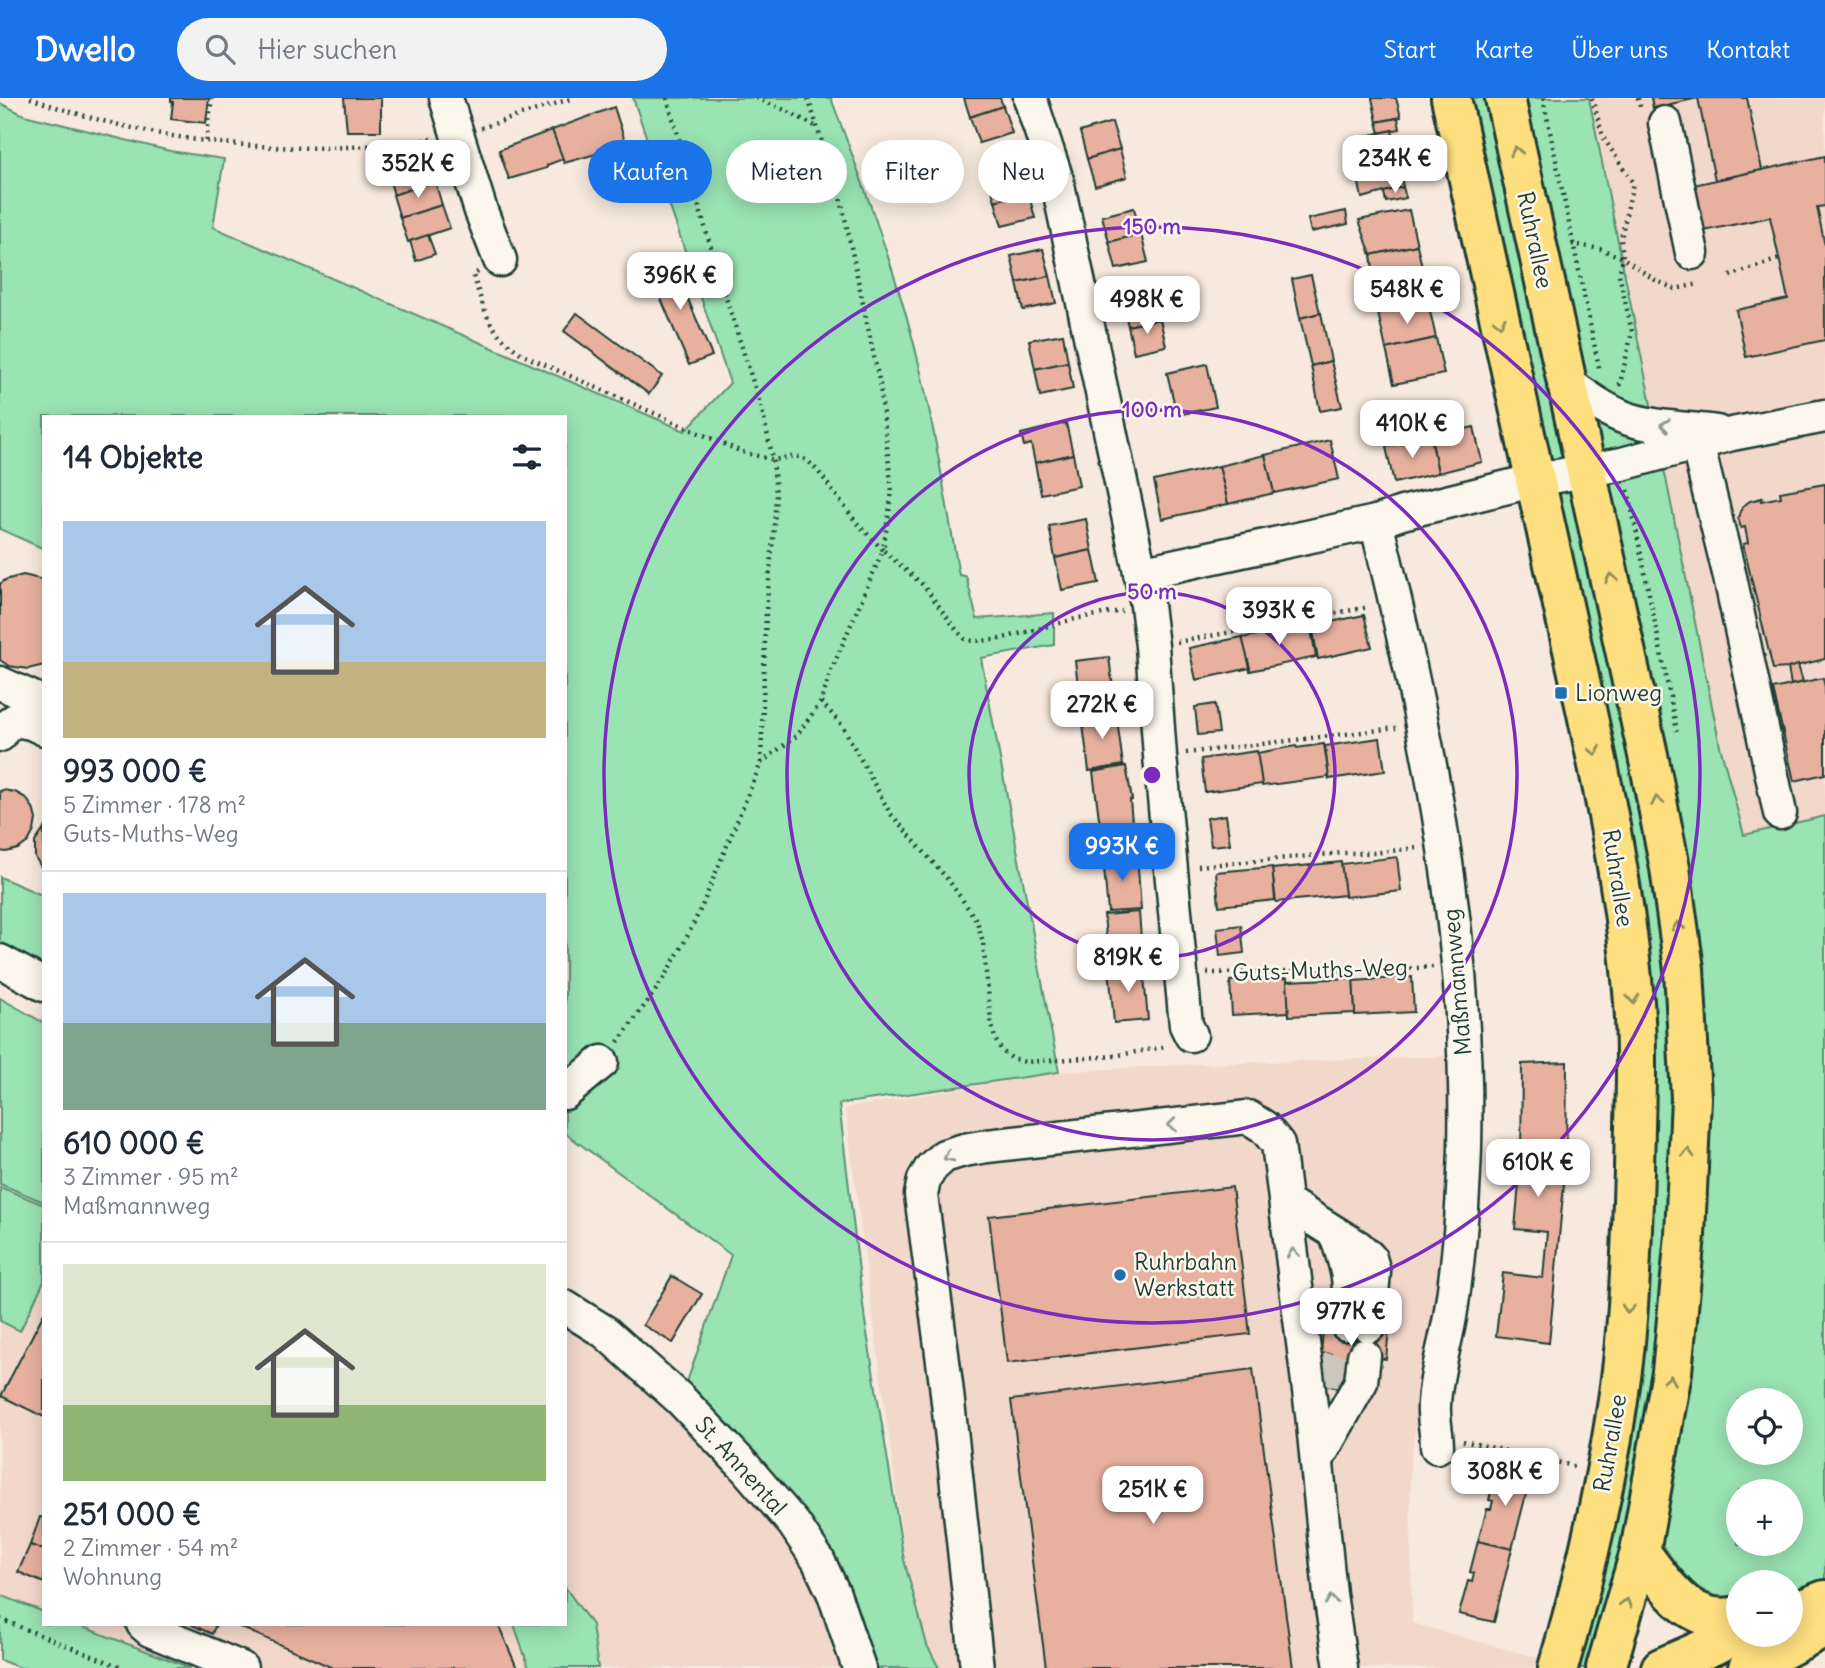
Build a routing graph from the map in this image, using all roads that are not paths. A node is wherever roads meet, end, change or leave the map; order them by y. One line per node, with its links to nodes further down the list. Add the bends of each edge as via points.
1 (446, 98): 7 (street)
2 (1030, 98): 15 (street, via 1057,180)
3 (1451, 98): 13 (main road, Ruhrallee, one-way to 13)
4 (1505, 98): 8 (main road, Ruhrallee, one-way to 4)
5 (1665, 123): 6 (street)
6 (1692, 253)
7 (500, 260)
8 (1566, 382): 10 (street, one-way to 8, via 1626,418); 12 (main road, Ruhrallee)
9 (1825, 416): 10 (street)
10 (1732, 434): 11 (street)
11 (1697, 443): 12 (street); 20 (street)
12 (1587, 472): 13 (street); 32 (main road, Ruhrallee, one-way to 12, via 1672,1372 1685,1236 1691,1098 1684,970 1670,868)
13 (1536, 480): 14 (street); 36 (main road, Ruhrallee, one-way to 36, via 1613,841 1634,1004 1635,1115 1623,1363 1605,1475)
14 (1376, 522): 15 (street); 30 (street, Maßmannweg, via 1444,844 1465,1081 1462,1212 1434,1405)
15 (1140, 573): 23 (street, via 1152,646 1186,1025)
16 (0, 683): 17 (street)
17 (42, 702)
18 (42, 728): 19 (street, via 15,720)
19 (0, 735)
20 (1780, 813)
21 (0, 961): 22 (street)
22 (42, 984)
23 (1191, 1035)
24 (602, 1062): 25 (street)
25 (567, 1091)
26 (1286, 1202): 29 (street, via 1358,1247 1370,1258 1374,1272 1360,1336 1362,1382); 31 (street, one-way to 26); 42 (street, one-way to 42, via 1278,1144 1248,1117 987,1146 944,1156 924,1180 920,1195)
27 (567, 1308): 41 (street, St. Annental, via 605,1332 680,1399 794,1524 834,1594)
28 (1335, 1387): 29 (street)
29 (1333, 1433): 31 (street)
30 (1437, 1447)
31 (1317, 1460): 43 (street, one-way to 31)
32 (1640, 1552): 35 (main road, via 1675,1598 1704,1616); 46 (main road, Ruhrallee, one-way to 32)
33 (1825, 1600): 34 (main road)
34 (1803, 1609)
35 (1726, 1619)
36 (1571, 1624): 44 (main road, Ruhrallee); 45 (main road)
37 (145, 1626): 40 (street)
38 (1825, 1627): 48 (main road)
39 (1726, 1640): 47 (main road)
40 (241, 1668)
41 (859, 1668)
42 (977, 1668)
43 (1341, 1668)
44 (1558, 1668)
45 (1574, 1668)
46 (1606, 1668)
47 (1661, 1668)
48 (1748, 1668)

